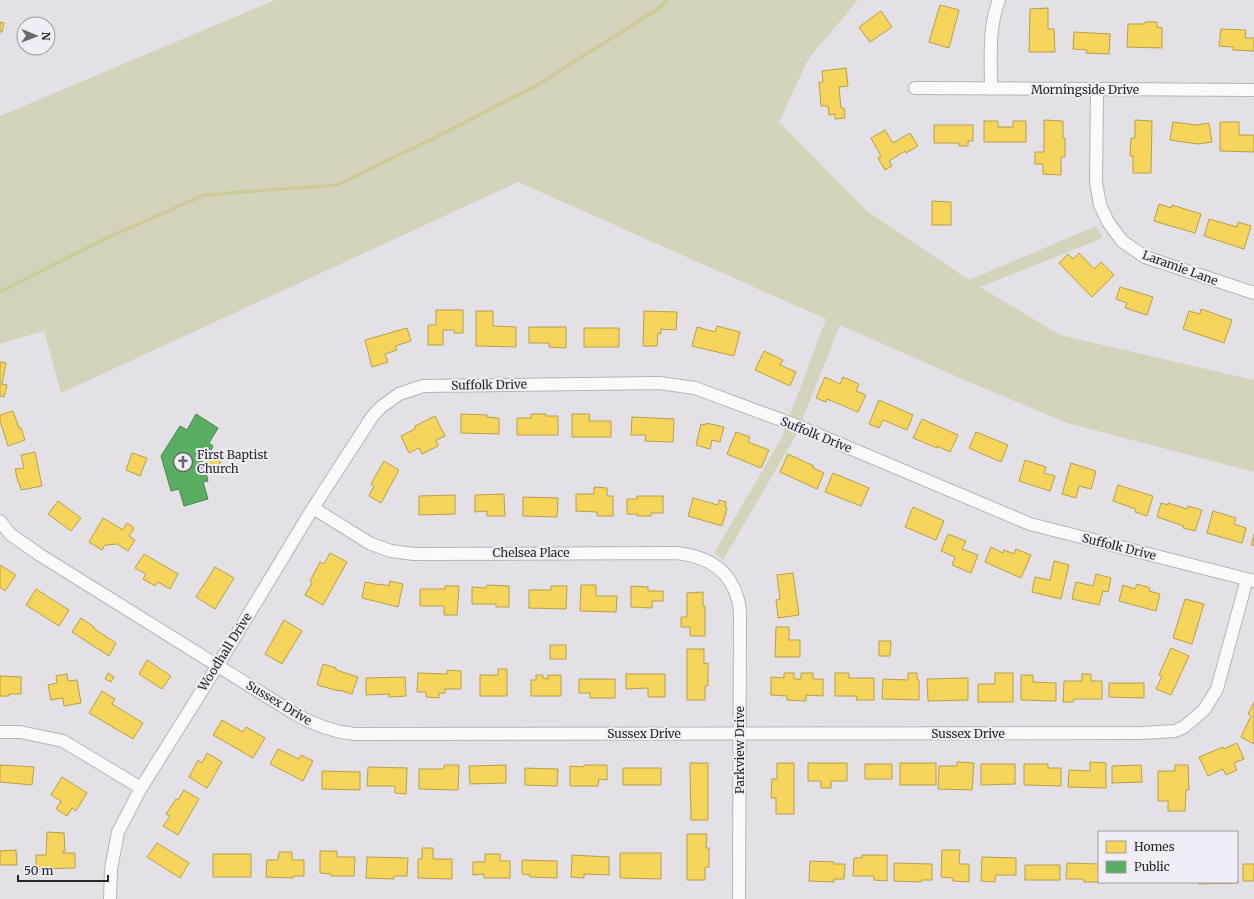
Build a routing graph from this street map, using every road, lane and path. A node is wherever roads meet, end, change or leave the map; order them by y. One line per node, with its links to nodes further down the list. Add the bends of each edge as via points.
1 (998, 0): 3 (street, via 992,20)
2 (915, 88): 3 (street, Morningside Drive)
3 (991, 89): 4 (street, Morningside Drive)
4 (1098, 90): 5 (street, Morningside Drive); 6 (street, Laramie Lane, via 1097,192 1108,222 1122,241 1145,257)
5 (1254, 90)
6 (1254, 293)
7 (372, 416): 8 (street, Woodhall Drive); 10 (street, Suffolk Drive, via 399,394 423,386 659,383 695,388 795,425 1030,524)
8 (313, 508): 11 (street, Chelsea Place, via 371,544 391,551 414,554 691,554 714,564 725,574 733,586); 12 (street, Woodhall Drive)
9 (0, 522): 12 (street, Sussex Drive, via 10,534 40,555)
10 (1250, 580): 14 (street, Sussex Drive, via 1217,689 1204,710 1184,727 1174,731 1142,734)
11 (738, 601): 14 (street, Parkview Drive)
12 (218, 665): 14 (street, Sussex Drive, via 308,722 345,733); 15 (street, Woodhall Drive)
13 (0, 732): 15 (street, via 20,732 63,741)
14 (740, 734): 17 (street, Parkview Drive)
15 (141, 788): 16 (street, Woodhall Drive, via 118,832 111,869)
16 (110, 899)
17 (739, 899)

